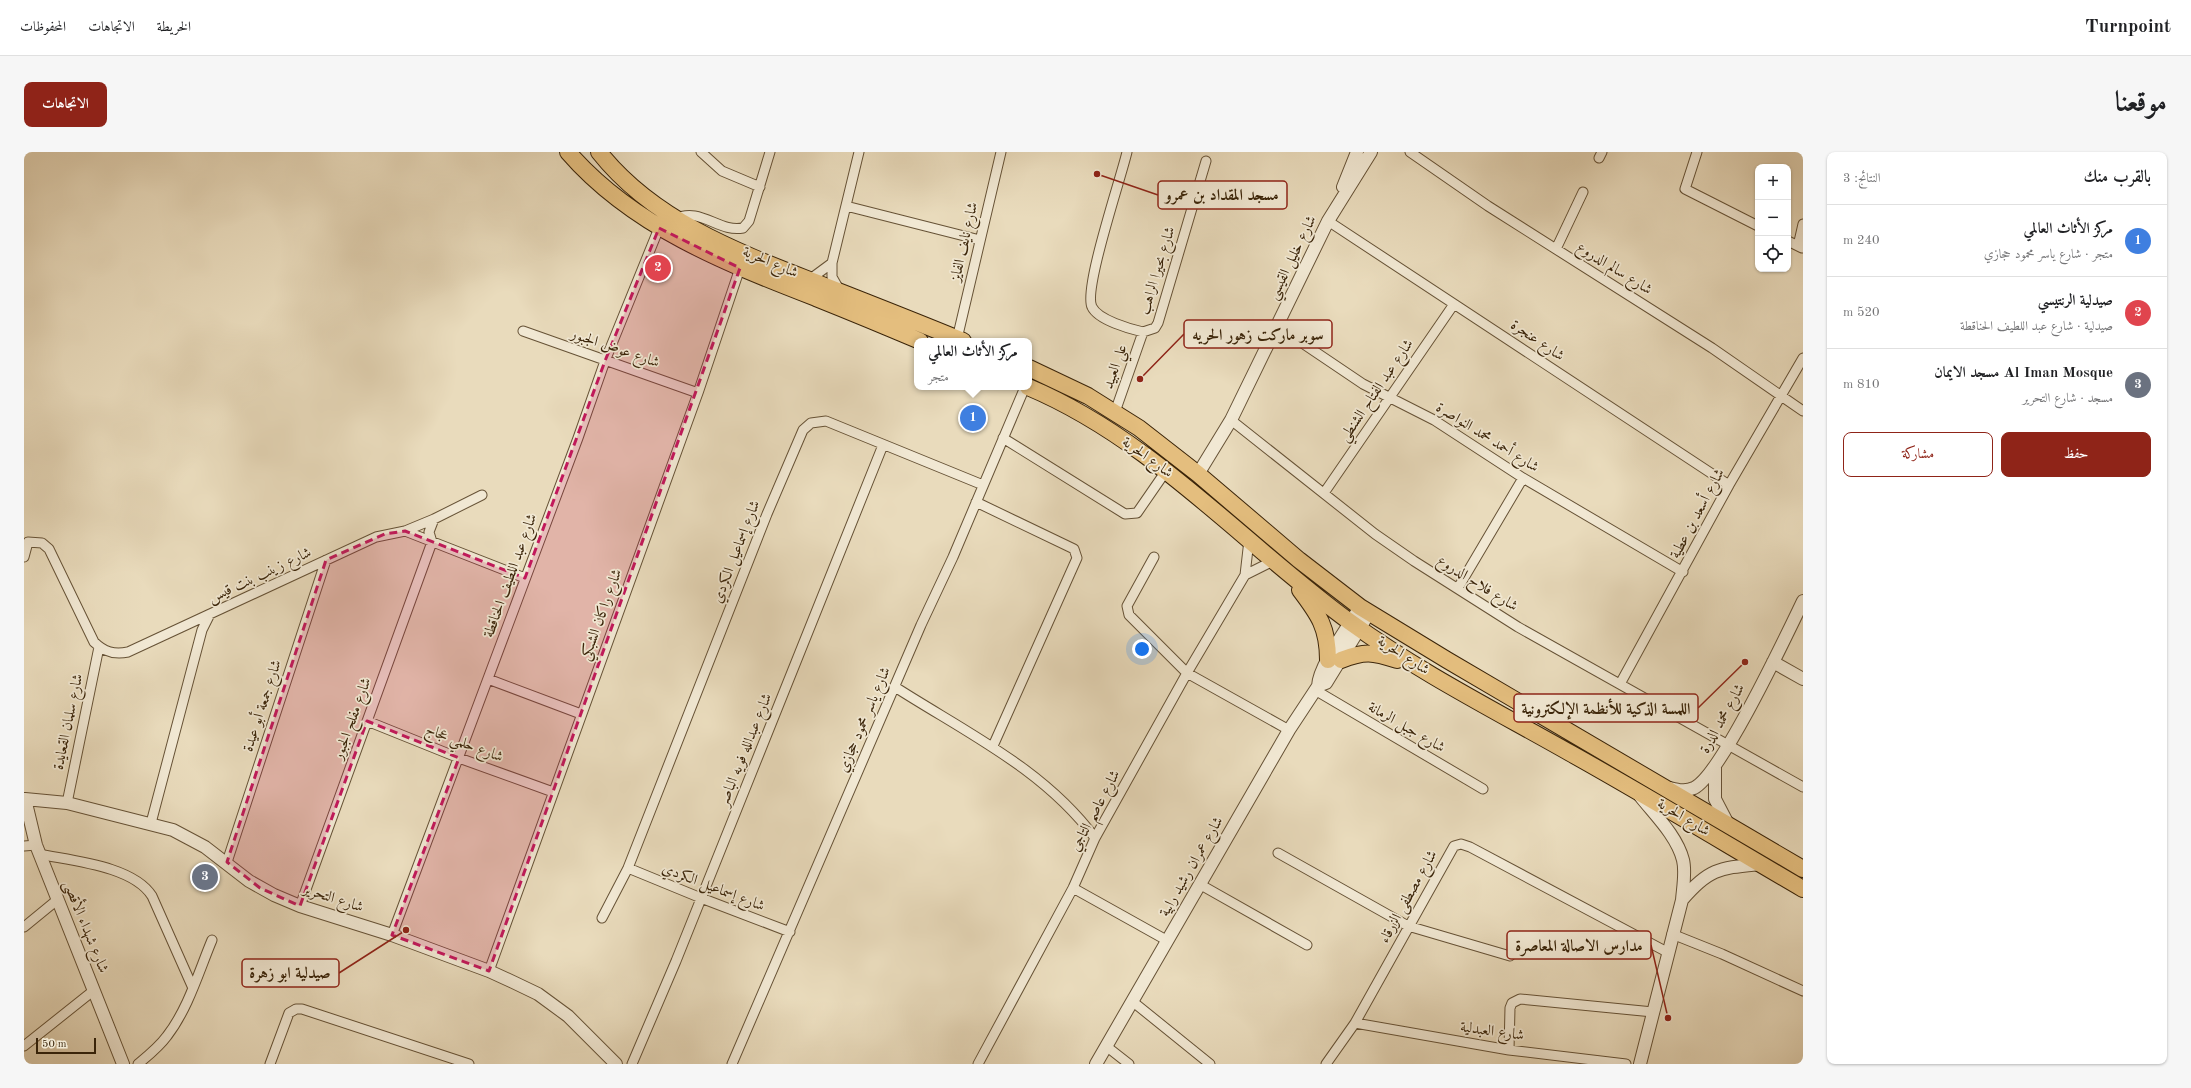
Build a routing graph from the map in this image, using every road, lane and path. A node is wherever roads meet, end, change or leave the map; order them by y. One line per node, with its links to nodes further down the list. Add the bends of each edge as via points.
1 (568, 152): 21 (highway, شارع الحرية, via 592,178)
2 (599, 152): 17 (highway, شارع الحرية, via 630,186)
3 (701, 152): 13 (street, via 722,171)
4 (770, 152): 13 (street)
5 (859, 152): 16 (street)
6 (1001, 152): 22 (street, شارع نايف الفايز)
7 (1127, 152): 33 (street, شارع بحيرا الراهب, via 1093,276 1090,302 1099,315)
8 (1357, 152): 15 (street, شارع خليل القيسي)
9 (1371, 152): 15 (street, شارع خليل القيسي)
10 (1410, 152): 25 (street, شارع سالم الدروع)
11 (1697, 152): 19 (street, via 1685,189)
12 (1206, 161): 33 (street, شارع بحيرا الراهب, via 1162,312 1155,328)
13 (760, 187): 17 (street, via 749,221 742,228 733,228 693,215 682,215)
14 (1583, 192): 25 (street)
15 (1337, 205): 18 (street, شارع خليل القيسي)
16 (846, 206): 22 (street); 26 (street)
17 (674, 219): 28 (highway, شارع الحرية)
18 (1328, 221): 30 (street, شارع عنجرة); 31 (street, شارع خليل القيسي)
19 (1755, 224)
20 (1803, 224): 24 (street)
21 (659, 228): 27 (highway, شارع الحرية); 38 (street, شارع عبد اللطيف الحناقطة)
22 (980, 240): 35 (street, شارع نايف الفايز)
23 (1791, 242): 24 (street)
24 (1801, 247)
25 (1556, 249): 44 (street, شارع سالم الدروع, via 1712,348)
26 (832, 263): 28 (street); 29 (street, via 832,277)
27 (740, 268): 36 (highway, شارع الحرية); 42 (street, شارع راكان الشبكي)
28 (809, 280): 29 (highway, شارع الحرية)
29 (840, 292): 34 (highway, شارع الحرية)
30 (1454, 304): 43 (street, شارع عبد الفتاح الشنطي); 54 (street, شارع عنجرة)
31 (1277, 326): 43 (street, شارع أحمد محمد النواصرة, via 1363,384); 47 (street, شارع خليل القيسي)
32 (523, 331): 38 (street, شارع عوض الجبور)
33 (1143, 332): 46 (street, علي العبيد)
34 (955, 338)
35 (960, 338)
36 (914, 339)
37 (1803, 358): 44 (street, شارع أسعد بن عطية)
38 (605, 361): 42 (street, شارع عوض الجبور); 69 (street, شارع عبد اللطيف الحناقطة)
39 (1032, 369): 46 (highway, شارع الحرية)
40 (1032, 389): 50 (highway, شارع الحرية, via 1104,426)
41 (1023, 390): 48 (street, شارع ياسر محمود حجازي)
42 (698, 393): 85 (street, شارع راكان الشبكي)
43 (1390, 396): 52 (street, شارع أحمد محمد النواصرة, via 1434,420); 55 (street, شارع عبد الفتاح الشنطي)
44 (1782, 398): 45 (street, شارع سالم الدروع); 54 (street, شارع أسعد بن عطية)
45 (1803, 411)
46 (1116, 412): 51 (highway, شارع الحرية)
47 (1231, 420): 51 (street, شارع خليل القيسي); 55 (street, شارع فلاح الدروع)
48 (1003, 438): 50 (street, via 1125,514 1137,513); 53 (street, شارع ياسر محمود حجازي)
49 (884, 445): 53 (street, شارع إسماعيل الكردي); 106 (street, شارع إسماعيل الكردي, via 826,421 811,423 803,430 766,514); 111 (street, شارع عبدالله فويه الباصر)
50 (1166, 471): 60 (highway, شارع الحرية)
51 (1198, 474): 72 (highway, شارع الحرية, via 1299,560)
52 (1523, 478): 66 (street, شارع أحمد محمد النواصرة); 70 (street)
53 (983, 485): 57 (street, شارع ياسر محمود حجازي)
54 (1729, 485): 66 (street, شارع أسعد بن عطية)
55 (1324, 493): 70 (street, شارع فلاح الدروع, via 1375,534)
56 (482, 495): 58 (street, شارع زينب بنت قيس)
57 (976, 502): 83 (street, شارع ياسر محمود حجازي); 89 (street, via 1074,549 1078,558)
58 (434, 519): 59 (street, شارع زينب بنت قيس); 61 (street, شارع مفلح الجبور, via 429,532)
59 (405, 531): 61 (street); 64 (street, شارع زينب بنت قيس, via 380,535)
60 (1249, 540): 65 (highway, شارع الحرية); 67 (street, شارع عاصم التاجي)
61 (432, 542): 69 (street); 86 (street, شارع مفلح الجبور)
62 (24, 557): 75 (street, via 28,542 42,543 49,549 91,637)
63 (1154, 557): 79 (street, via 1127,606 1127,611)
64 (326, 560): 73 (street, شارع زينب بنت قيس); 104 (street, شارع جمعة أبو عيدة)
65 (1273, 561): 67 (street); 68 (highway, شارع الحرية)
66 (1683, 572): 82 (street, شارع أسعد بن عطية)
67 (1245, 575): 79 (street, شارع عاصم التاجي)
68 (1290, 576): 74 (highway, شارع الحرية); 76 (highway, via 1316,611)
69 (525, 578): 80 (street, شارع عبد اللطيف الحناقطة)
70 (1458, 588): 82 (street, شارع فلاح الدروع, via 1518,627)
71 (1803, 601): 77 (street, شارع محمد الدرة)
72 (1365, 610): 74 (street, شارع عمران رشيد رابية); 93 (highway, شارع الحرية)
73 (210, 614): 75 (street, via 128,652 110,652); 99 (street, شارع زينب بنت قيس, via 202,630)
74 (1355, 625): 76 (street, شارع عمران رشيد رابية); 78 (highway, شارع الحرية)
75 (99, 646): 98 (street, شارع سلمان القعايدة)
76 (1335, 660): 78 (highway, via 1363,652 1374,652); 84 (street, شارع عمران رشيد رابية, via 1318,679)
77 (1773, 662): 81 (street); 88 (street, شارع محمد الدرة)
78 (1417, 667): 95 (highway, شارع الحرية)
79 (1188, 673): 87 (street); 101 (street, شارع عاصم التاجي)
80 (488, 679): 85 (street); 90 (street, شارع عبد اللطيف الحناقطة)
81 (1803, 679)
82 (1620, 684): 88 (street, شارع فلاح الدروع)
83 (895, 687): 89 (street); 118 (street, شارع ياسر محمود حجازي)
84 (1316, 688): 87 (street, شارع عمران رشيد رابية); 94 (street, شارع جبل الرمانة)
85 (581, 714): 96 (street, شارع راكان الشبكي)
86 (367, 721): 90 (street, شارع حلمي عجاج); 114 (street, شارع مفلح الجبور)
87 (1289, 730): 108 (street, شارع عمران رشيد رابية)
88 (1727, 745): 91 (street, شارع محمد الدرة); 92 (street, شارع فلاح الدروع)
89 (993, 746): 101 (street, via 1056,794 1078,815)
90 (459, 758): 96 (street, شارع حلمي عجاج); 120 (street, شارع عبد اللطيف الحناقطة)
91 (1715, 768): 93 (street, شارع محمد الدرة, via 1694,788 1681,791); 100 (street, شارع محمد الدرة, via 1715,799)
92 (1803, 787)
93 (1667, 788): 100 (highway, شارع الحرية)
94 (1483, 789)
95 (1635, 789): 105 (highway, شارع الحرية); 113 (street, via 1665,827 1683,860)
96 (553, 792): 126 (street, شارع راكان الشبكي)
97 (25, 799): 98 (street, شارع التحرير); 102 (street, شارع شهداء الأقصى)
98 (67, 803): 99 (street, شارع التحرير)
99 (151, 823): 104 (street, شارع التحرير, via 190,838)
100 (1728, 824): 107 (highway, شارع الحرية)
101 (1095, 838): 109 (street, شارع عاصم التاجي)
102 (33, 848): 112 (street, شارع شهداء الأقصى); 127 (street, via 122,872 142,884 152,896)
103 (1278, 853): 116 (street)
104 (227, 862): 114 (street, شارع التحرير, via 260,888)
105 (1760, 864): 110 (highway, شارع الحرية); 113 (street, via 1717,870 1693,886)
106 (628, 868): 111 (street, شارع إسماعيل الكردي); 115 (street, شارع إسماعيل الكردي)
107 (1803, 869)
108 (1201, 884): 122 (street, شارع عمران رشيد رابية); 123 (street)
109 (1073, 888): 122 (street); 143 (street, شارع عاصم التاجي)
110 (1803, 890)
111 (701, 898): 118 (street, شارع إسماعيل الكردي); 141 (street, شارع عبدالله فويه الباصر)
112 (57, 900): 117 (street); 128 (street, شارع شهداء الأقصى)
113 (1682, 900): 119 (street)
114 (300, 906): 120 (street, شارع التحرير)
115 (602, 918)
116 (1408, 926): 124 (street, شارع مصطفى الزرقاء, via 1449,853 1454,846 1461,844); 125 (street); 132 (street, شارع مصطفى الزرقاء)
117 (24, 927)
118 (790, 932): 142 (street, شارع ياسر محمود حجازي)
119 (1672, 934): 124 (street); 129 (street)
120 (392, 935): 126 (street, شارع التحرير)
121 (212, 940): 127 (street)
122 (1168, 941): 130 (street, شارع عمران رشيد رابية)
123 (1307, 945)
124 (1667, 952): 131 (street)
125 (1510, 956)
126 (489, 970): 140 (street, شارع التحرير, via 532,991 568,1016)
127 (192, 986): 137 (street, via 168,1034)
128 (93, 991): 133 (street); 136 (street, شارع شهداء الأقصى)
129 (1803, 991)
130 (1132, 1001): 134 (street, شارع عمران رشيد رابية); 146 (street)
131 (1653, 1012): 135 (street, via 1520,999 1512,1003 1510,1008); 149 (street)
132 (1355, 1023): 135 (street, شارع العبدلية); 147 (street, شارع مصطفى الزرقاء)
133 (24, 1046)
134 (1106, 1046): 144 (street, شارع عمران رشيد رابية); 145 (street)
135 (1509, 1050): 148 (street, شارع العبدلية)
136 (123, 1064)
137 (138, 1064)
138 (270, 1064): 139 (street, via 289,1013 302,1008)
139 (469, 1064)
140 (616, 1064)
141 (632, 1064)
142 (732, 1064)
143 (978, 1064)
144 (1096, 1064)
145 (1129, 1064)
146 (1210, 1064)
147 (1326, 1064)
148 (1626, 1064)
149 (1640, 1064)

